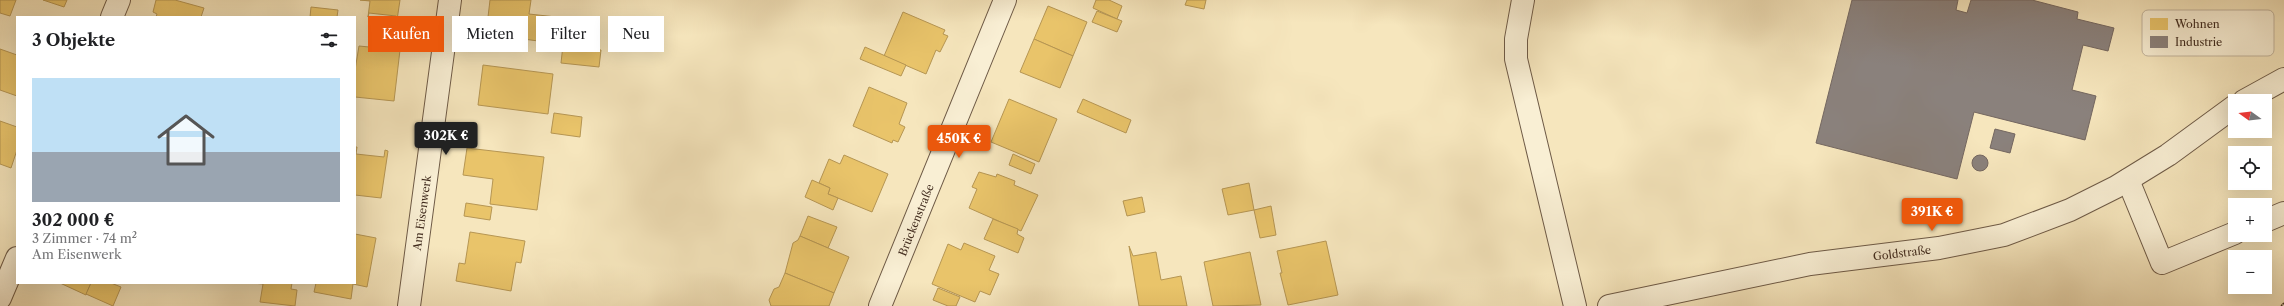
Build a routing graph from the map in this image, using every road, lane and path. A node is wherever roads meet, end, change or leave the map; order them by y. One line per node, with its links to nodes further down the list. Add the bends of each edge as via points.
1 (118, 0): 5 (street)
2 (450, 0): 15 (street, Am Eisenwerk)
3 (1005, 0): 16 (street, Brückenstraße)
4 (1524, 0): 17 (street, via 1516,39 1516,59)
5 (112, 16)
6 (2284, 79): 7 (street)
7 (2257, 94)
8 (2228, 111): 9 (street, Goldstraße, via 2168,155)
9 (2128, 180): 12 (street, via 2162,263); 18 (street, Goldstraße, via 2070,210 2004,234 1939,248 1810,264)
10 (2284, 213): 11 (street)
11 (2272, 217)
12 (2228, 236)
13 (16, 260): 14 (street)
14 (0, 298)
15 (409, 306)
16 (880, 306)
17 (1575, 306)
18 (1609, 306)

